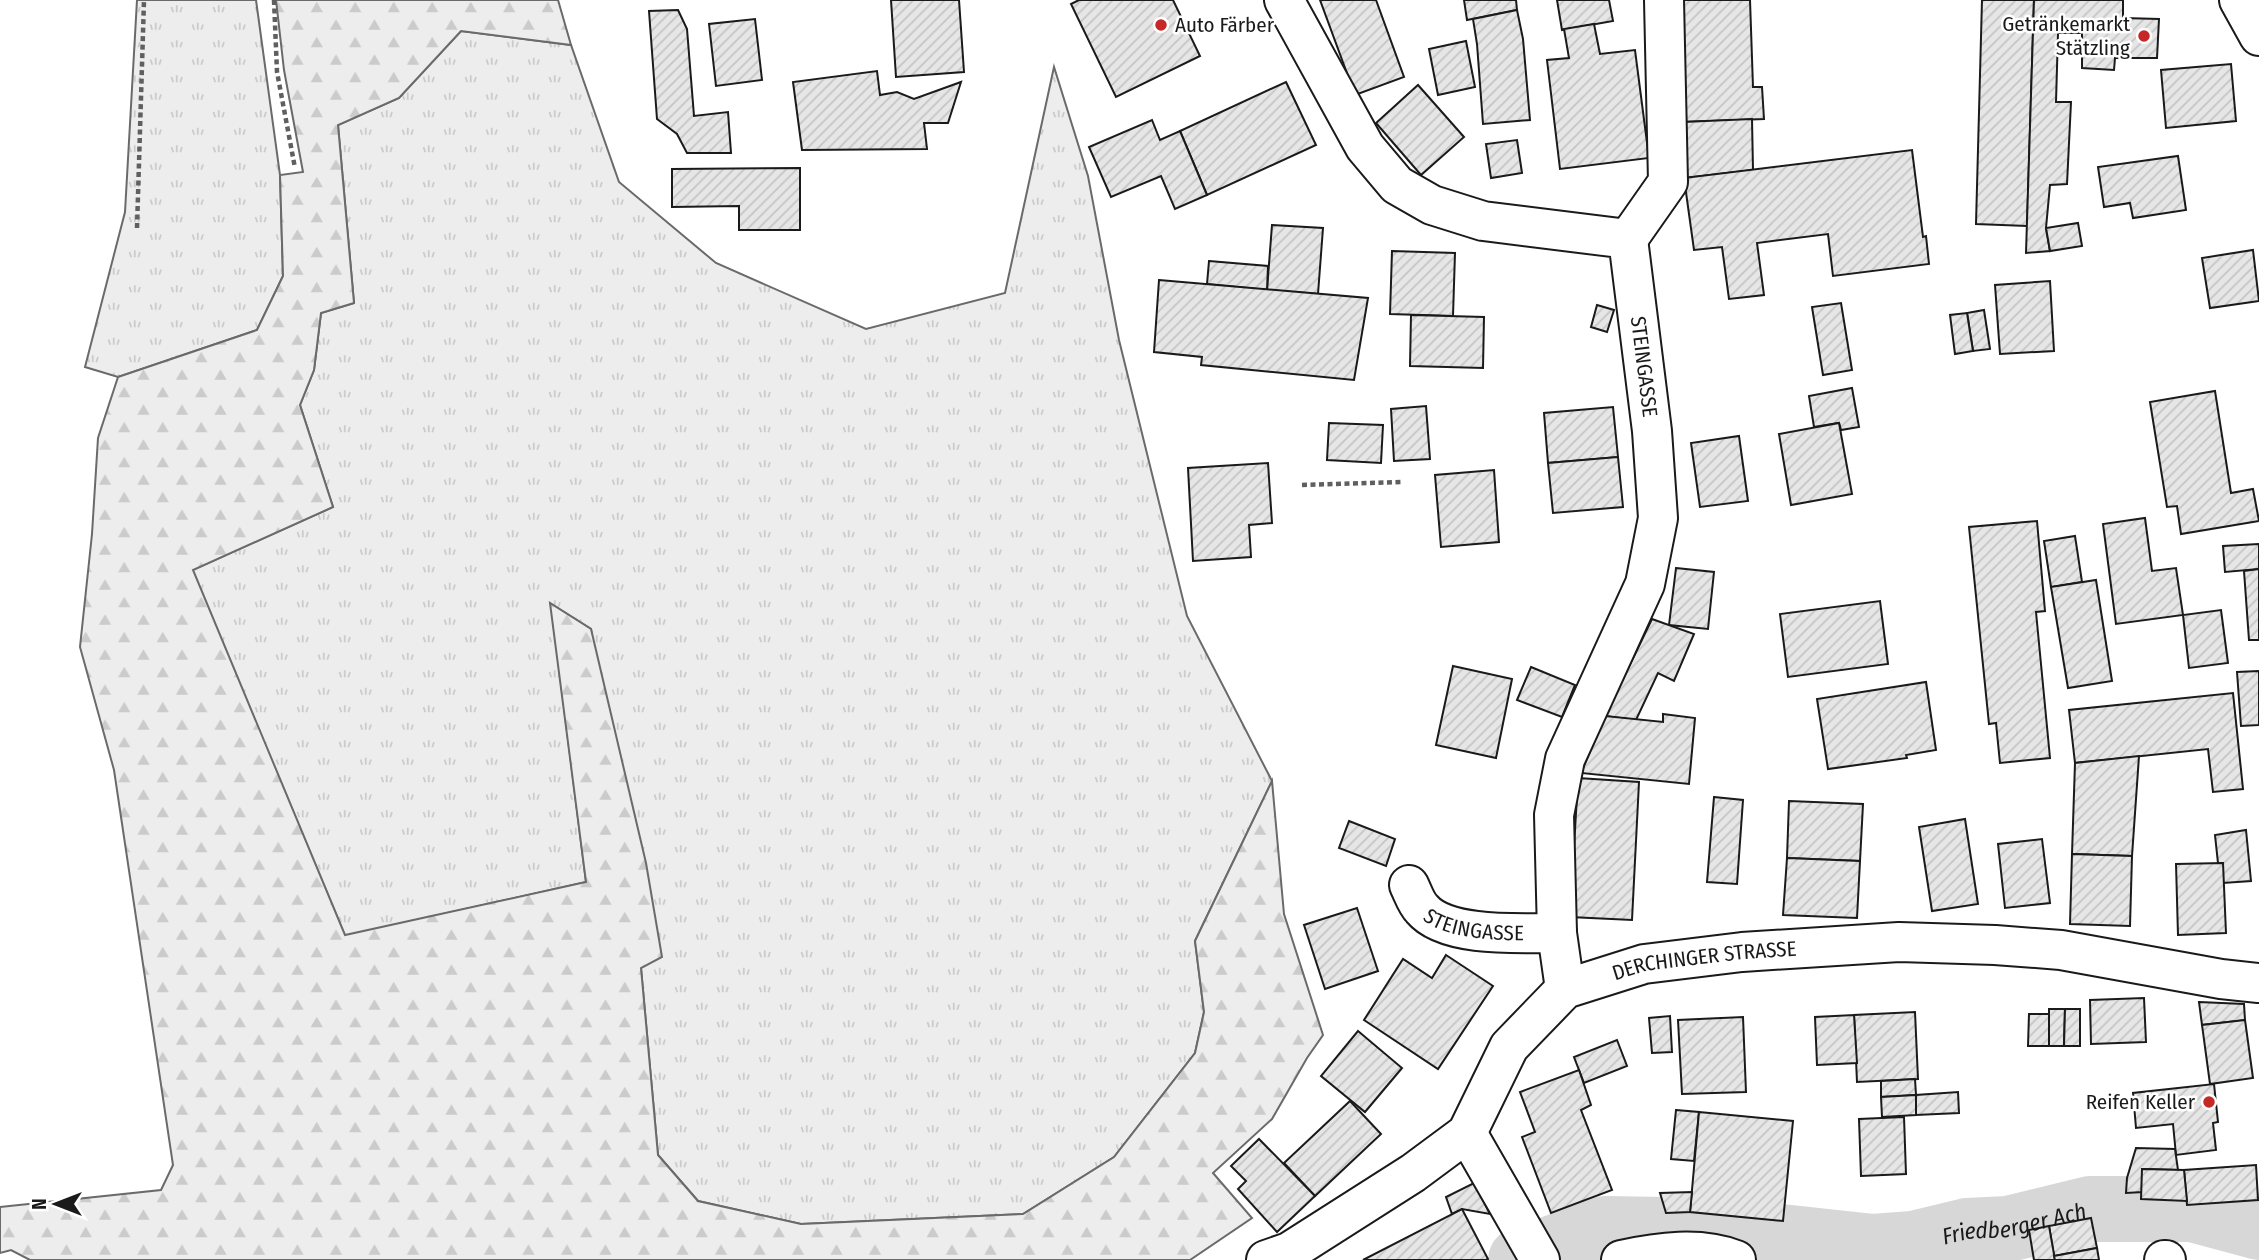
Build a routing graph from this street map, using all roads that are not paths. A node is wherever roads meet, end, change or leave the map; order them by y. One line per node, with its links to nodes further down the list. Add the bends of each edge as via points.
1 (1284, 0): 5 (street, via 1365,147 1397,184 1432,205 1483,221)
2 (1664, 0): 5 (street, via 1668,182)
3 (2239, 0): 4 (street)
4 (2259, 34)
5 (1628, 239): 7 (street, STEINGASSE, via 1658,519 1646,584 1565,759 1554,815)
6 (1409, 885): 7 (street, STEINGASSE, via 1422,910 1445,925 1490,933)
7 (1557, 933): 9 (street, STEINGASSE)
8 (2259, 983): 9 (street, DERCHINGER STRASSE, via 2061,950 1899,942 1742,952 1644,964)
9 (1565, 989): 10 (street, DERCHINGER STRASSE, via 1509,1047)
10 (1467, 1133): 11 (street); 12 (street, DERCHINGER STRASSE, via 1289,1252)
11 (1532, 1246)
12 (1266, 1260)
13 (1621, 1260): 14 (street, via 1690,1252)
14 (1736, 1260)

